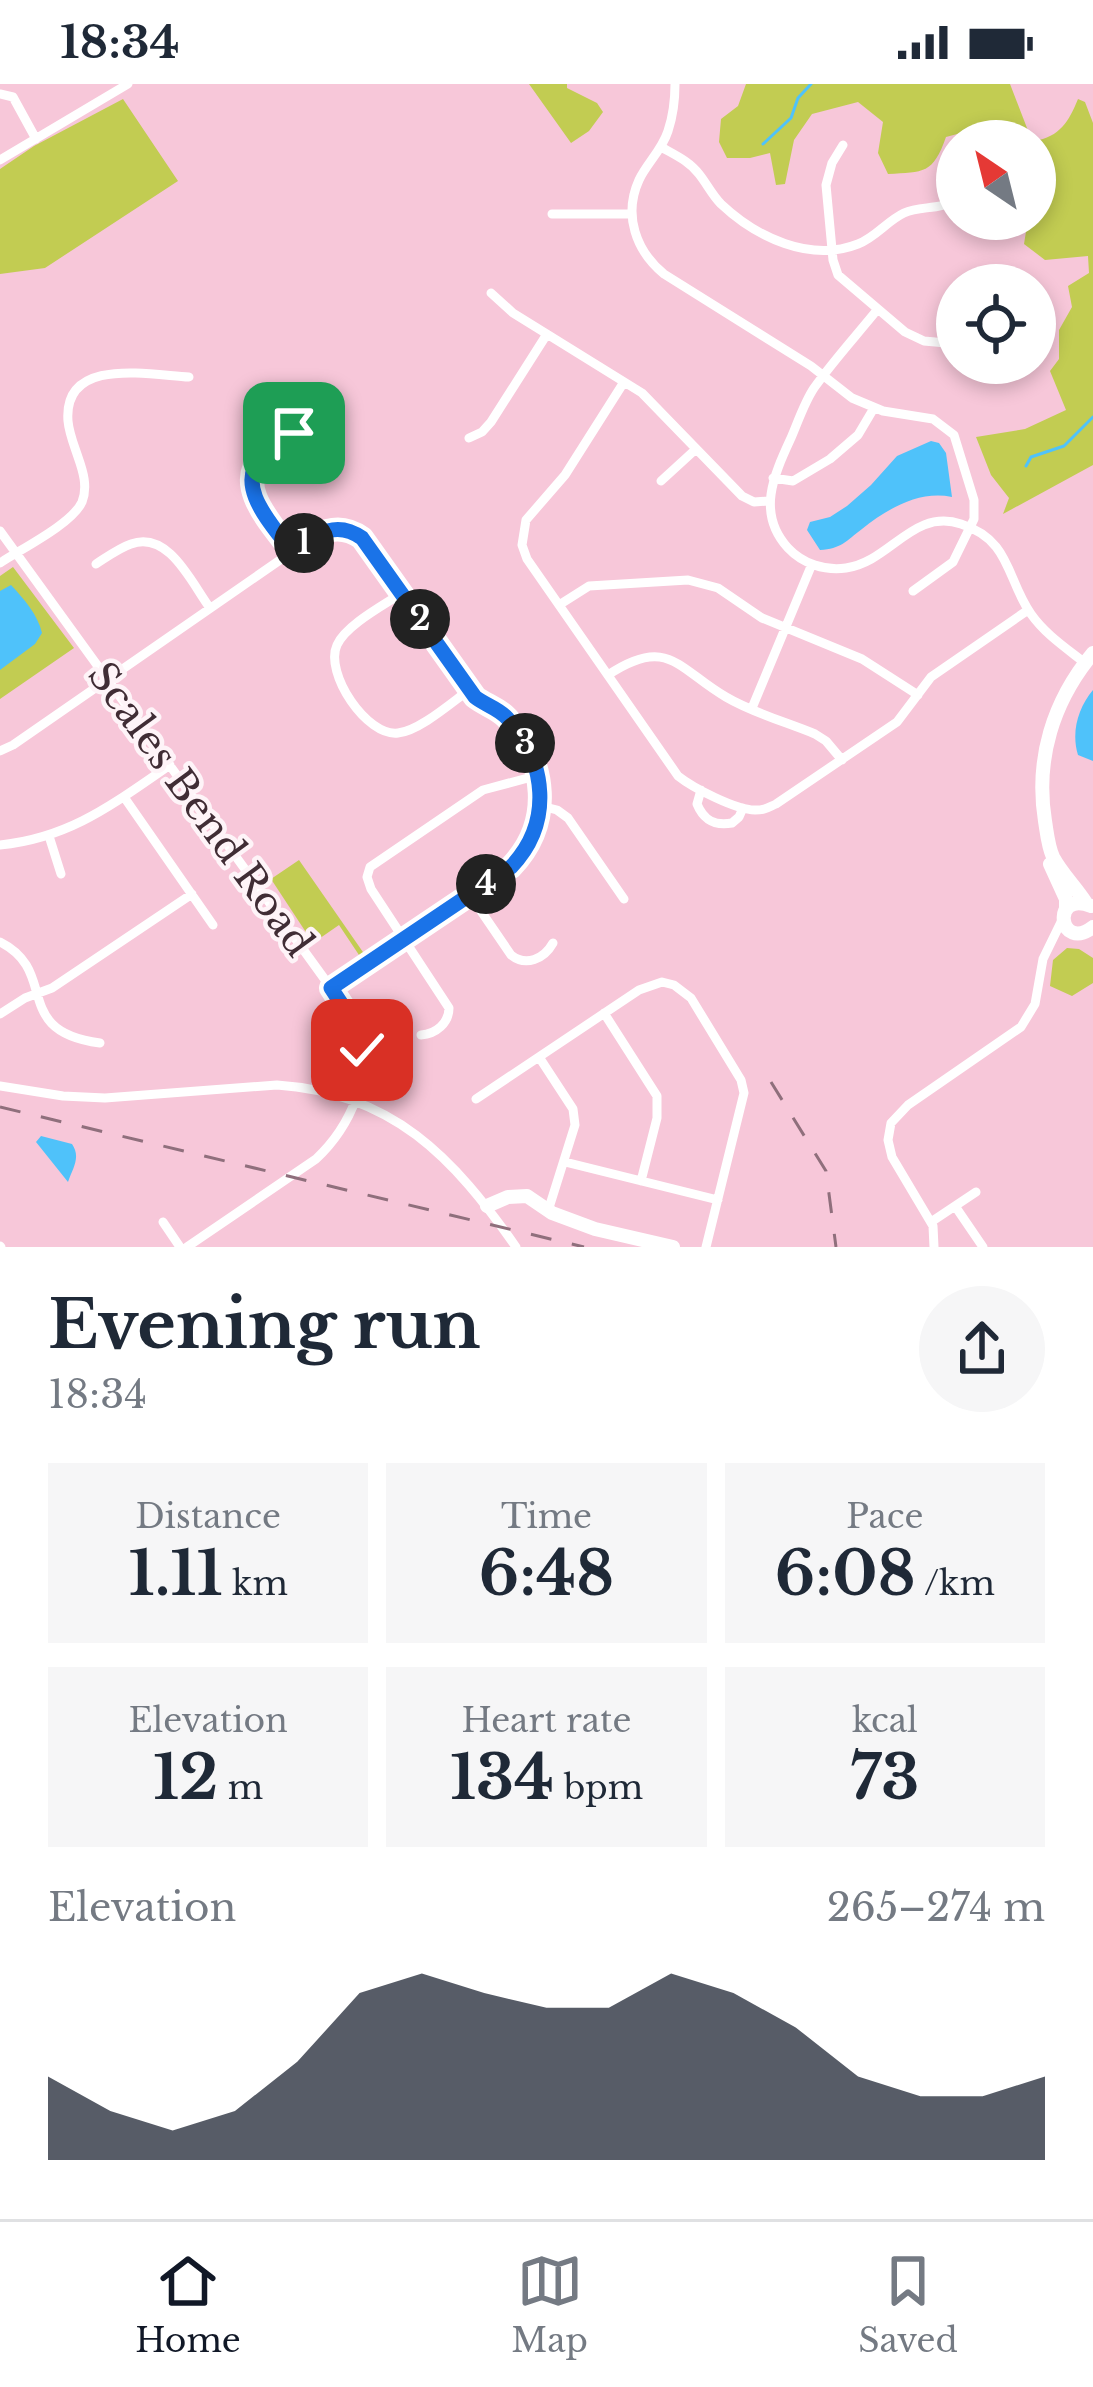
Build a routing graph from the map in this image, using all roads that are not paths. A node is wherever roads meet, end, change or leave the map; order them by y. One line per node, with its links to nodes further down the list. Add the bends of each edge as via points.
1 (128, 84): 4 (street)
2 (675, 84): 6 (street)
3 (0, 94): 4 (street, via 13,97)
4 (36, 139): 7 (street)
5 (843, 145): 11 (street, via 826,185)
6 (661, 147): 10 (street, via 638,182); 11 (street, via 688,163 733,214 773,239)
7 (0, 160)
8 (936, 209): 11 (street, via 908,212 860,243)
9 (552, 214): 10 (street)
10 (632, 214): 17 (street, via 639,246 664,274)
11 (831, 250): 13 (street, via 838,275)
12 (491, 293): 14 (street)
13 (877, 310): 15 (street); 17 (street)
14 (548, 334): 18 (street); 21 (street, via 499,411)
15 (936, 344)
16 (188, 376): 29 (street, via 106,373 79,388 68,417 82,500)
17 (824, 376): 19 (street); 23 (street)
18 (624, 382): 22 (street); 35 (street, via 523,529 523,552)
19 (874, 408): 23 (street, via 830,459 794,481); 26 (street, via 933,418 954,435 974,500)
20 (294, 433): 28 (street, via 258,460 251,484)
21 (469, 438)
22 (696, 448): 24 (street); 25 (street, via 742,496)
23 (773, 478): 25 (street)
24 (661, 481)
25 (768, 502): 32 (street, via 780,537)
26 (970, 528): 32 (street, via 931,522 862,565); 33 (street, via 953,562); 37 (street, via 1004,556)
27 (0, 531): 29 (street, Scales Bend Road)
28 (292, 552): 34 (street, via 326,530 350,530); 36 (street)
29 (16, 553): 30 (street); 41 (street, Scales Bend Road)
30 (0, 563)
31 (96, 564): 36 (street, via 130,544 158,544)
32 (812, 564): 38 (street)
33 (913, 591)
34 (402, 593): 42 (street); 42 (street, via 344,634 334,652 335,673 364,718 384,732 404,732)
35 (559, 605): 38 (street, via 589,586 688,580); 40 (street)
36 (210, 608): 41 (street)
37 (1028, 610): 39 (street, via 1047,634); 43 (street, via 931,677)
38 (785, 627): 43 (street, via 862,659); 44 (street)
39 (1089, 658): 55 (main road, via 1057,711 1044,756)
40 (608, 675): 44 (street, via 633,660 673,660); 49 (street, via 678,776)
41 (107, 679): 45 (street); 47 (street, Scales Bend Road)
42 (470, 690): 48 (street, via 509,721)
43 (918, 695): 46 (street, via 897,722)
44 (752, 708): 46 (street, via 815,734)
45 (0, 751)
46 (842, 760): 52 (street, via 776,804)
47 (170, 765): 50 (street); 70 (street, Scales Bend Road)
48 (539, 775): 51 (street); 65 (street, via 483,790 370,867 367,882)
49 (701, 790): 52 (street); 52 (street, via 697,804 713,823 732,823)
50 (124, 797): 53 (street); 57 (street)
51 (541, 806): 58 (street, via 519,858); 59 (street, via 568,818)
52 (743, 808)
53 (49, 836): 54 (street); 56 (street)
54 (0, 844)
55 (1051, 853): 60 (main road); 61 (main road)
56 (61, 874)
57 (191, 894): 62 (street); 71 (street)
58 (470, 895): 65 (street); 67 (street, via 519,961 532,961)
59 (624, 899)
60 (1089, 906): 61 (main road, via 1077,902)
61 (1065, 914): 64 (main road); 69 (street)
62 (213, 925)
63 (1093, 927): 64 (main road)
64 (1076, 934): 68 (main road); 69 (street)
65 (404, 939): 70 (street); 74 (street, via 449,1007 445,1024)
66 (0, 941): 71 (street, via 31,969)
67 (553, 943)
68 (1093, 947)
69 (1048, 948): 88 (street, via 1021,1027 891,1124 892,1157)
70 (331, 988): 79 (street, Scales Bend Road, via 362,1043)
71 (36, 994): 73 (street); 75 (street, via 56,1029)
72 (604, 1013): 76 (street); 81 (street, via 657,1096); 83 (street, via 650,984 674,985 691,998 741,1080)
73 (0, 1014)
74 (421, 1034)
75 (100, 1043)
76 (539, 1057): 78 (street); 80 (street, via 573,1109)
77 (0, 1086): 79 (street, via 105,1098 277,1085)
78 (476, 1099)
79 (355, 1100): 84 (street, via 433,1146); 89 (street, via 319,1156)
80 (565, 1162): 81 (street); 86 (street)
81 (641, 1181): 83 (street)
82 (976, 1192): 85 (street)
83 (718, 1200): 92 (street)
84 (487, 1206): 86 (main road, via 527,1196); 90 (street)
85 (955, 1206): 88 (street); 94 (street)
86 (548, 1210): 91 (main road)
87 (163, 1222): 89 (street)
88 (932, 1222): 93 (street)
89 (183, 1247)
90 (516, 1247)
91 (673, 1247)
92 (706, 1247)
93 (934, 1247)
94 (983, 1247)

